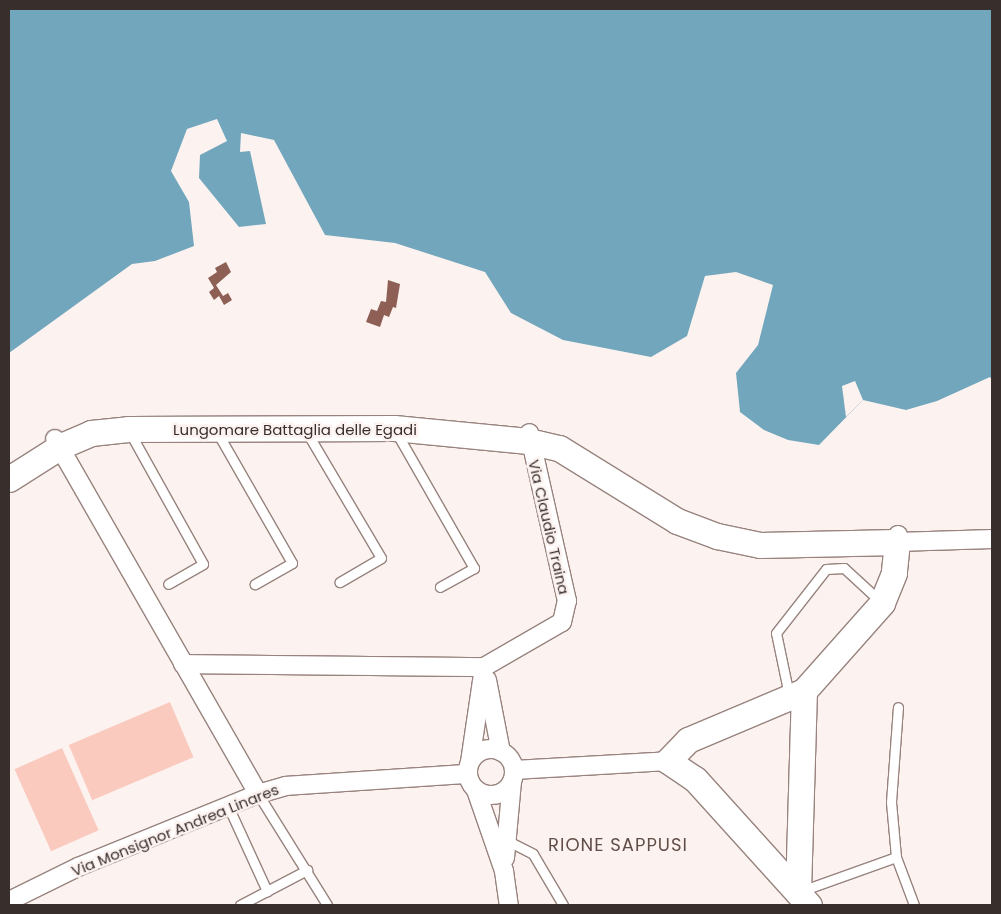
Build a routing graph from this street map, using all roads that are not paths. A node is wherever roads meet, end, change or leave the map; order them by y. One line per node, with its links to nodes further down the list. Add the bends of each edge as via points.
1 (305, 428): 2 (street, Lungomare Battaglia delle Egadi); 4 (street, Lungomare Battaglia delle Egadi); 10 (lane, via 381,558)
2 (394, 428): 5 (street, Lungomare Battaglia delle Egadi); 13 (lane, via 474,568)
3 (128, 429): 4 (street, Lungomare Battaglia delle Egadi); 6 (street, Lungomare Battaglia delle Egadi, via 92,433); 11 (lane, via 203,564)
4 (216, 429): 12 (lane, via 292,563)
5 (529, 437): 8 (street, Lungomare Battaglia delle Egadi, via 559,448 677,521 717,536 760,544); 16 (street, Via Claudio Traina, via 567,601 562,622)
6 (58, 442): 7 (street, Lungomare Battaglia delle Egadi); 15 (street)
7 (9, 479)
8 (898, 539): 9 (street, Lungomare Battaglia delle Egadi); 14 (street, via 894,573)
9 (992, 540)
10 (340, 582)
11 (168, 584)
12 (255, 584)
13 (440, 587)
14 (882, 603): 17 (street); 17 (lane, via 844,568 826,569 776,633)
15 (183, 664): 16 (street); 24 (street)
16 (484, 668): 19 (street); 21 (street)
17 (797, 695): 20 (street, via 688,740); 31 (street)
18 (898, 707): 27 (lane, via 891,802)
19 (502, 752): 21 (street, via 484,750); 22 (street, via 510,760)
20 (668, 761): 22 (street); 31 (street, via 695,779)
21 (469, 768): 23 (street); 24 (street, Via Monsignor Andrea Linares, via 286,786)
22 (513, 776): 23 (street, via 500,794 488,795); 26 (street)
23 (476, 790): 29 (street)
24 (258, 794): 25 (street, Via Monsignor Andrea Linares); 28 (lane)
25 (228, 806): 30 (lane); 32 (street, Via Monsignor Andrea Linares, via 78,867)
26 (506, 840): 29 (street); 36 (lane, via 533,854)
27 (896, 857): 31 (lane); 37 (lane)
28 (307, 870): 30 (lane); 34 (lane)
29 (504, 871): 35 (street)
30 (266, 891): 33 (lane)
31 (803, 899)
32 (9, 901)
33 (240, 905)
34 (327, 905)
35 (509, 905)
36 (563, 905)
37 (914, 905)

